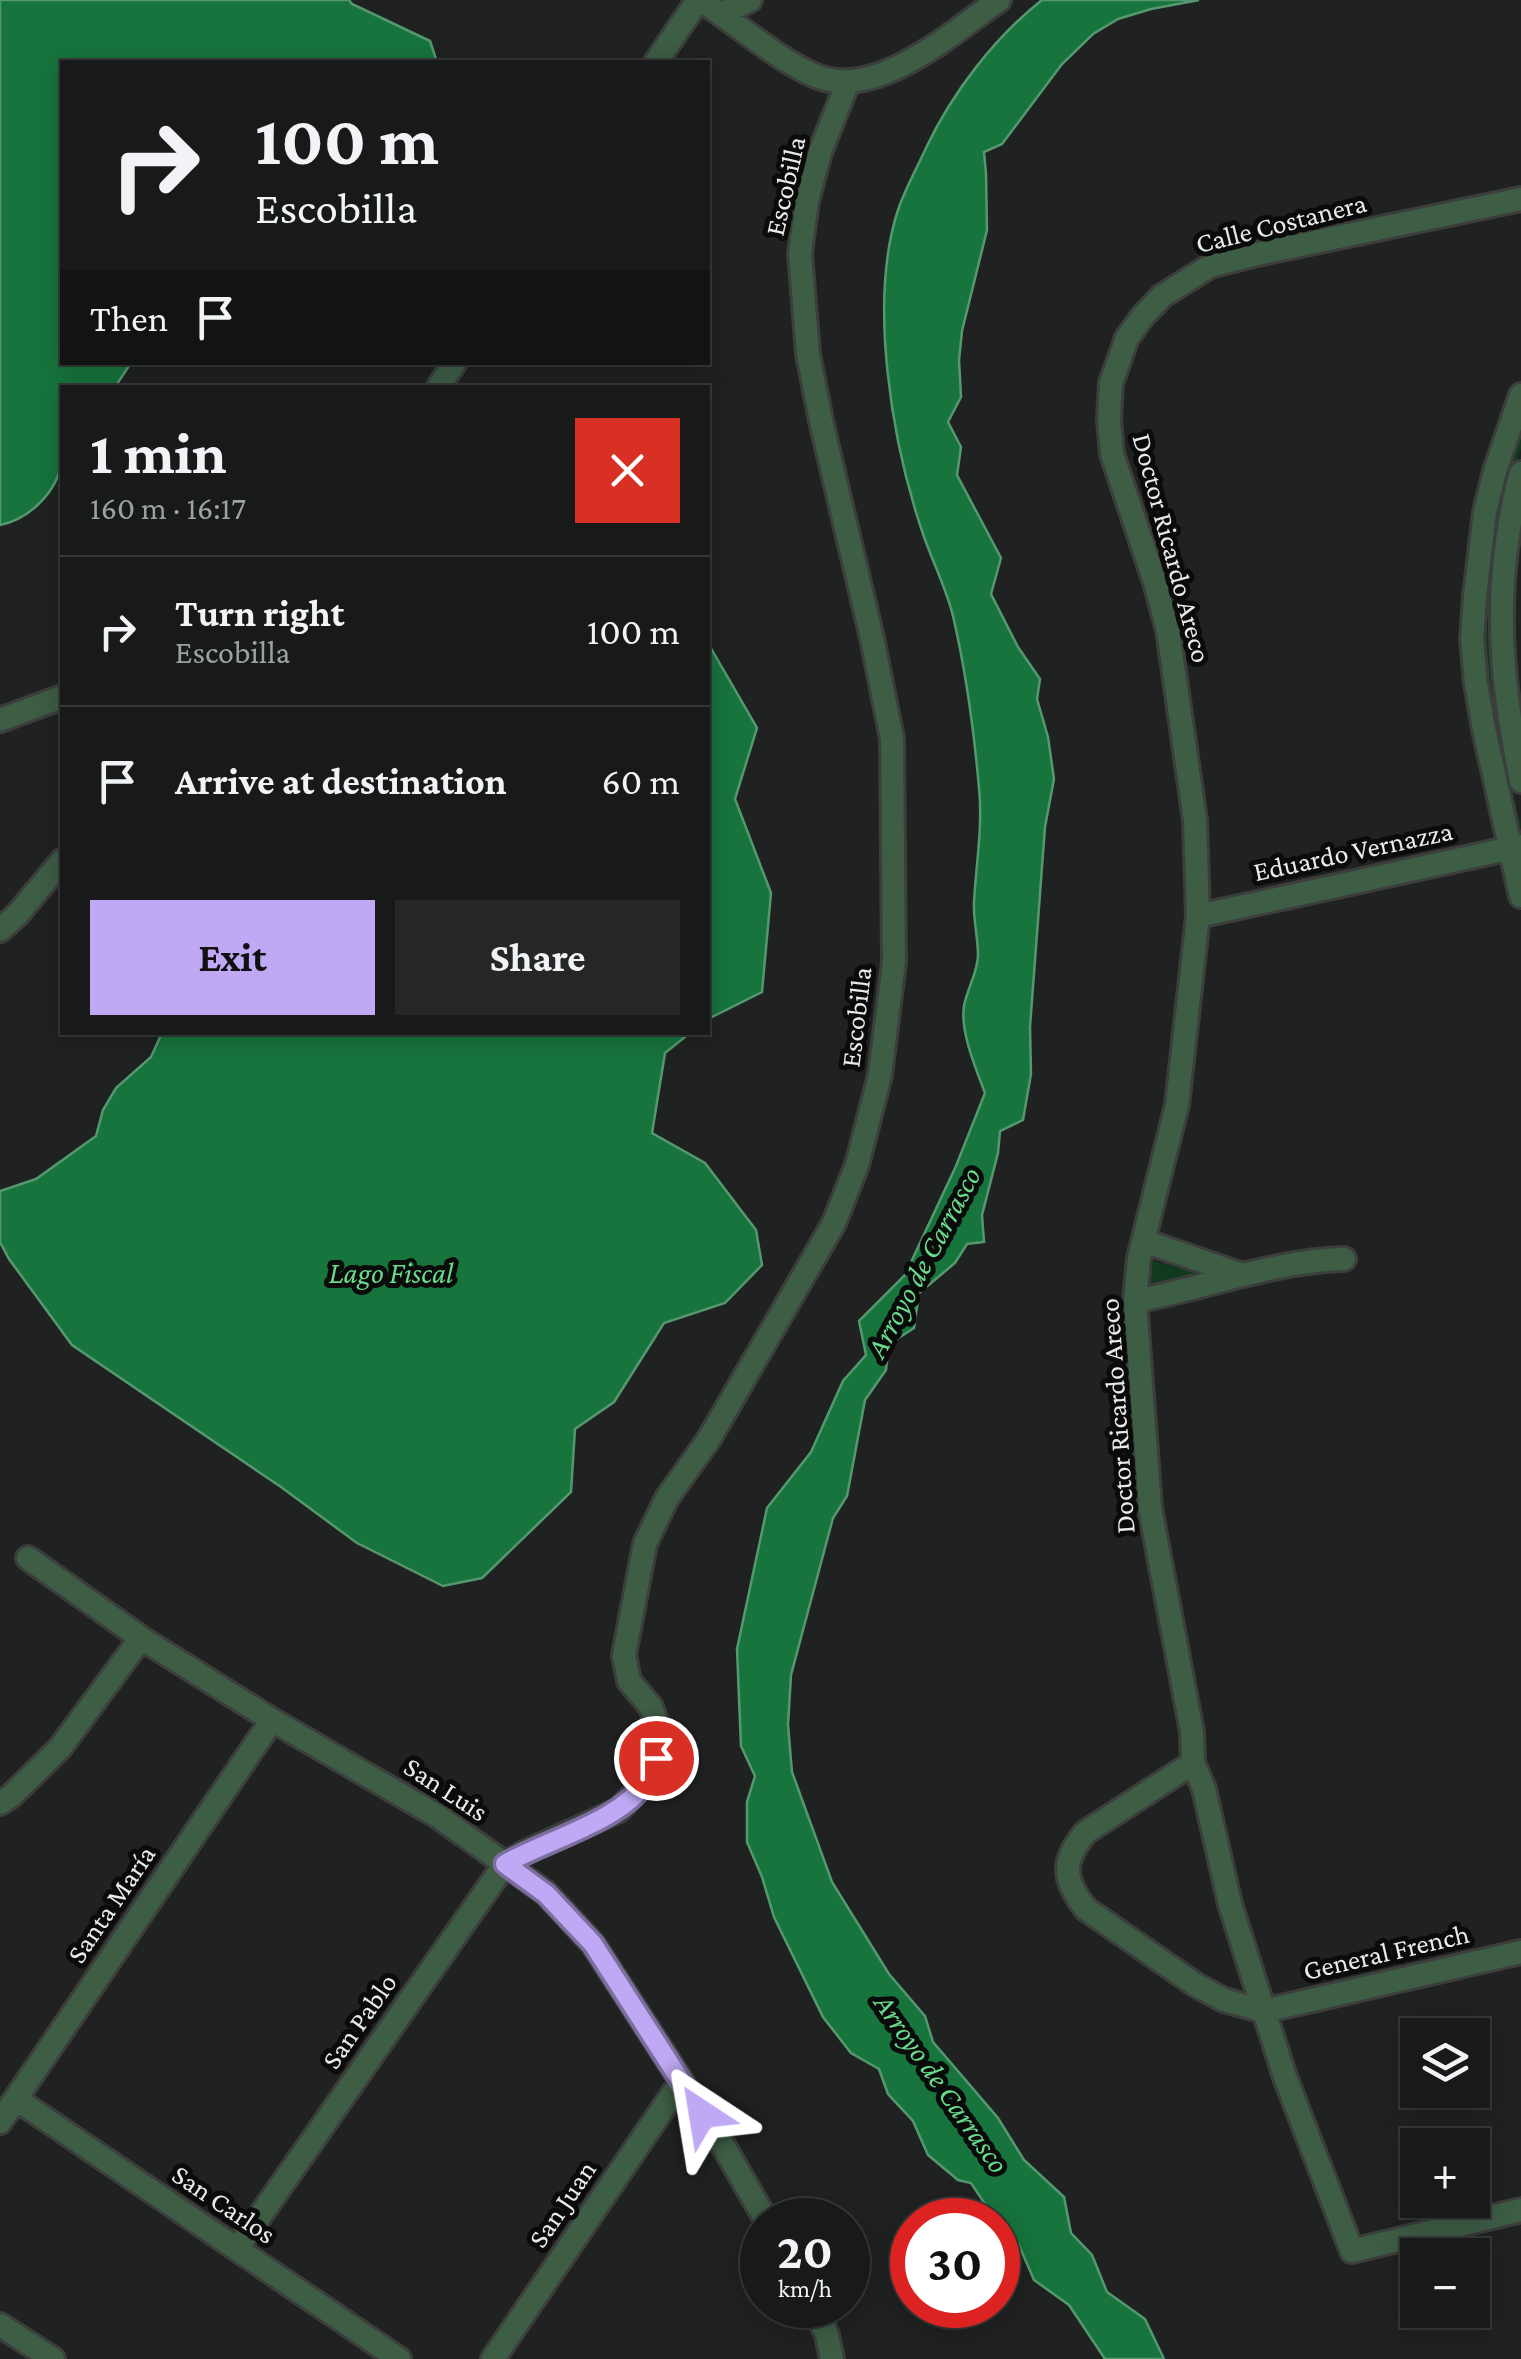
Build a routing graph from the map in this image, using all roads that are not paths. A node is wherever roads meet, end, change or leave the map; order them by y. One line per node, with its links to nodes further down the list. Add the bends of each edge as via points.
1 (699, 0): 4 (street); 5 (street)
2 (750, 0): 4 (street)
3 (1000, 0): 6 (street, via 902,65)
4 (722, 14): 6 (street, via 820,78)
5 (657, 60)
6 (848, 82): 30 (street, Escobilla, via 820,152 800,253 820,421 892,739 894,962 880,1075 857,1166 834,1223 645,1544 624,1654 629,1680 652,1707 658,1726 646,1782 619,1810)
7 (1521, 198): 8 (street, Calle Costanera, via 1210,266 1142,316)
8 (1110, 383): 19 (street, Doctor Ricardo Areco, via 1112,454 1168,630 1195,820)
9 (1521, 395): 11 (street, via 1494,471)
10 (1521, 473): 12 (street, via 1511,514)
11 (1475, 597): 12 (street); 16 (street, via 1476,683)
12 (1511, 603): 15 (street, via 1501,644)
13 (60, 698): 14 (street)
14 (0, 720)
15 (1521, 781)
16 (1516, 847): 18 (street); 19 (street, Eduardo Vernazza)
17 (60, 862): 20 (street)
18 (1521, 896)
19 (1198, 916): 21 (street, Doctor Ricardo Areco, via 1177,1104)
20 (0, 930)
21 (1144, 1240): 23 (street); 24 (street, Doctor Ricardo Areco)
22 (1344, 1259): 23 (street)
23 (1242, 1275): 24 (street)
24 (1136, 1301): 28 (street, Doctor Ricardo Areco, via 1150,1508)
25 (28, 1558): 26 (street, San Luis)
26 (141, 1638): 27 (street, San Luis); 29 (street, via 60,1748)
27 (272, 1720): 31 (street, San Luis, via 439,1817); 35 (street, Santa María)
28 (1193, 1764): 33 (street, Doctor Ricardo Areco); 33 (street, via 1086,1832 1068,1861 1068,1877 1086,1909 1180,1974 1224,2000)
29 (0, 1803)
30 (544, 1844): 31 (street, San Pablo)
31 (505, 1864): 34 (street, San Luis, via 546,1894 593,1944); 39 (street, San Pablo)
32 (1521, 1952): 33 (street, General French)
33 (1264, 2011): 38 (street, Doctor Ricardo Areco, via 1352,2251)
34 (681, 2082): 37 (street, San Luis); 44 (street, San Juan)
35 (16, 2099): 36 (street, Santa María); 39 (street, San Carlos)
36 (0, 2122)
37 (753, 2198)
38 (1521, 2210)
39 (237, 2249): 43 (street, San Carlos)
40 (0, 2325): 42 (street)
41 (822, 2328): 45 (street)
42 (53, 2359)
43 (399, 2359)
44 (493, 2359)
45 (832, 2359)

